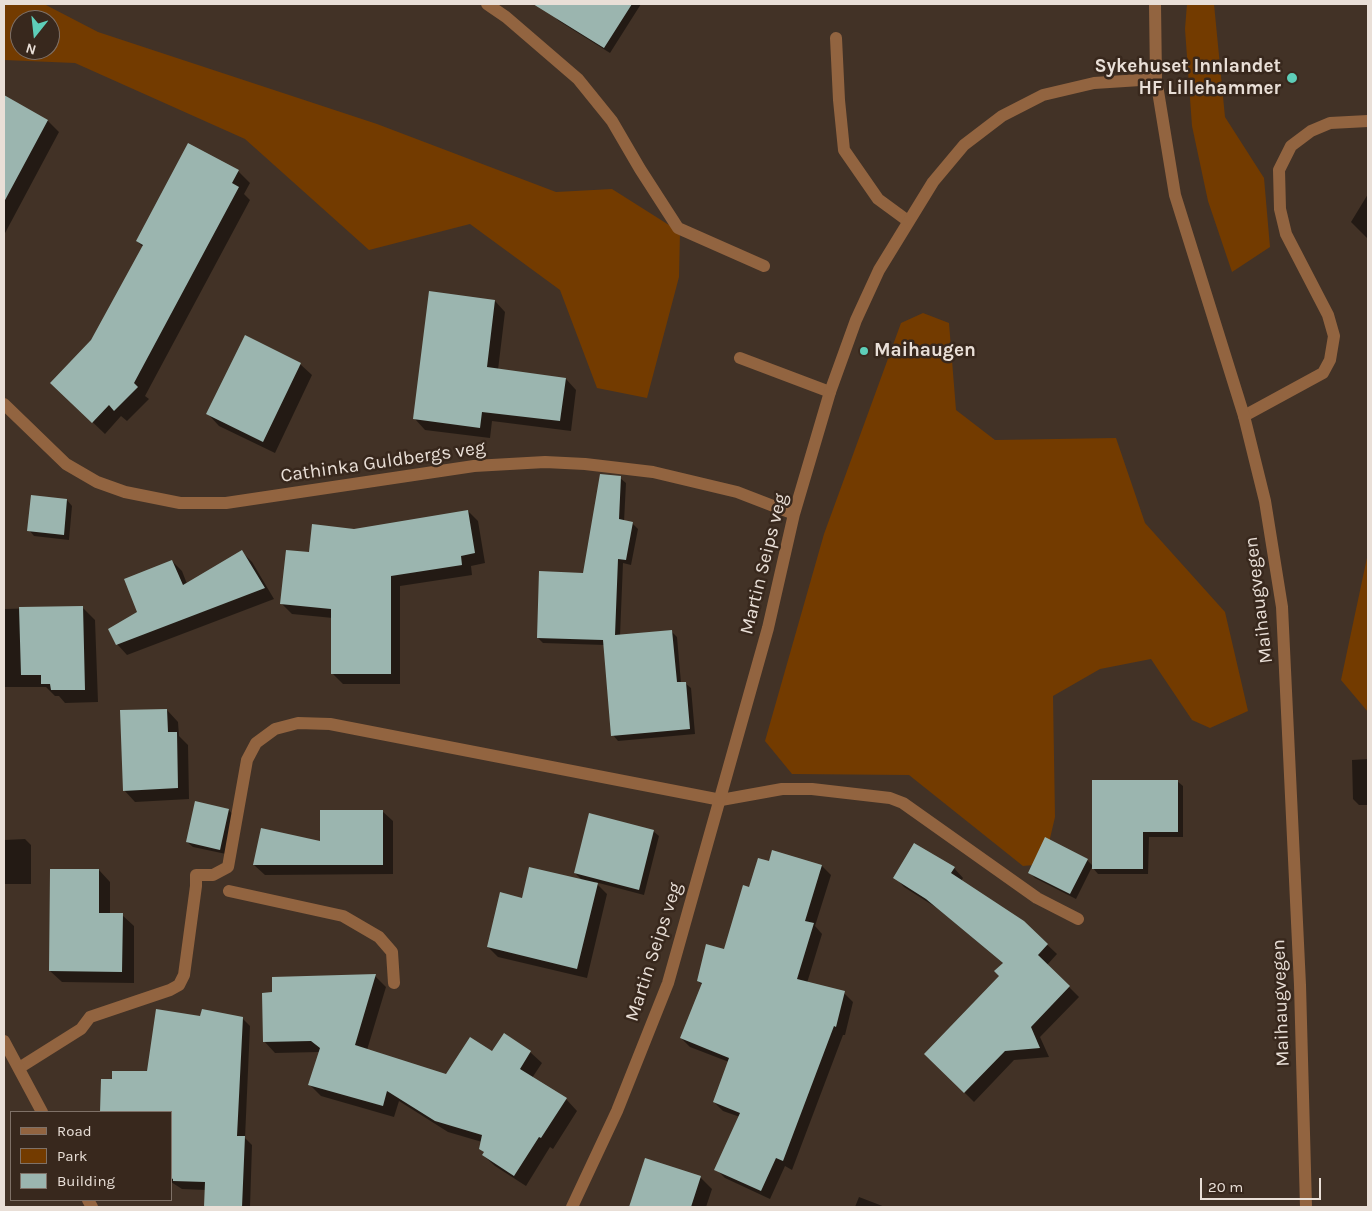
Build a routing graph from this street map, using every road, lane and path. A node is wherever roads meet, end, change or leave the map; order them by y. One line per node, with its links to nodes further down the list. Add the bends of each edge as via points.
1 (487, 4): 7 (street, via 578,79 612,121 678,228)
2 (1155, 4): 4 (street, Maihaugvegen)
3 (836, 38): 6 (street, via 844,150 878,199)
4 (1156, 78): 6 (street, Martin Seips veg, via 1094,83 1044,95 1002,116 964,145 932,182); 11 (street, Maihaugvegen, via 1175,195)
5 (1368, 121): 11 (street, via 1330,123 1311,131 1291,146 1280,170 1280,209 1286,234 1328,315 1334,336 1330,360 1323,373)
6 (908, 221): 9 (street, Martin Seips veg, via 879,270 856,320)
7 (764, 266)
8 (740, 358): 9 (street)
9 (830, 392): 12 (street, Martin Seips veg)
10 (4, 404): 12 (street, Cathinka Guldbergs veg, via 66,464 97,482 124,492 180,503 226,503 474,466 545,462 653,472 737,492)
11 (1244, 416): 21 (street, Maihaugvegen, via 1265,501 1282,607 1300,976)
12 (794, 514): 13 (street, Martin Seips veg, via 768,628)
13 (721, 800): 15 (street, via 782,789 890,798 903,803 1037,898); 18 (street, via 330,724 298,723 275,729 256,743 247,760 228,867 213,875 196,875 184,975 179,985 90,1017 82,1029); 20 (street, Martin Seips veg, via 668,983 617,1111)
14 (229, 891): 16 (street, via 343,916 379,937 392,952)
15 (1078, 919)
16 (394, 982)
17 (4, 1041): 18 (street)
18 (19, 1068): 19 (street)
19 (41, 1111)
20 (572, 1207)
21 (1306, 1207)

